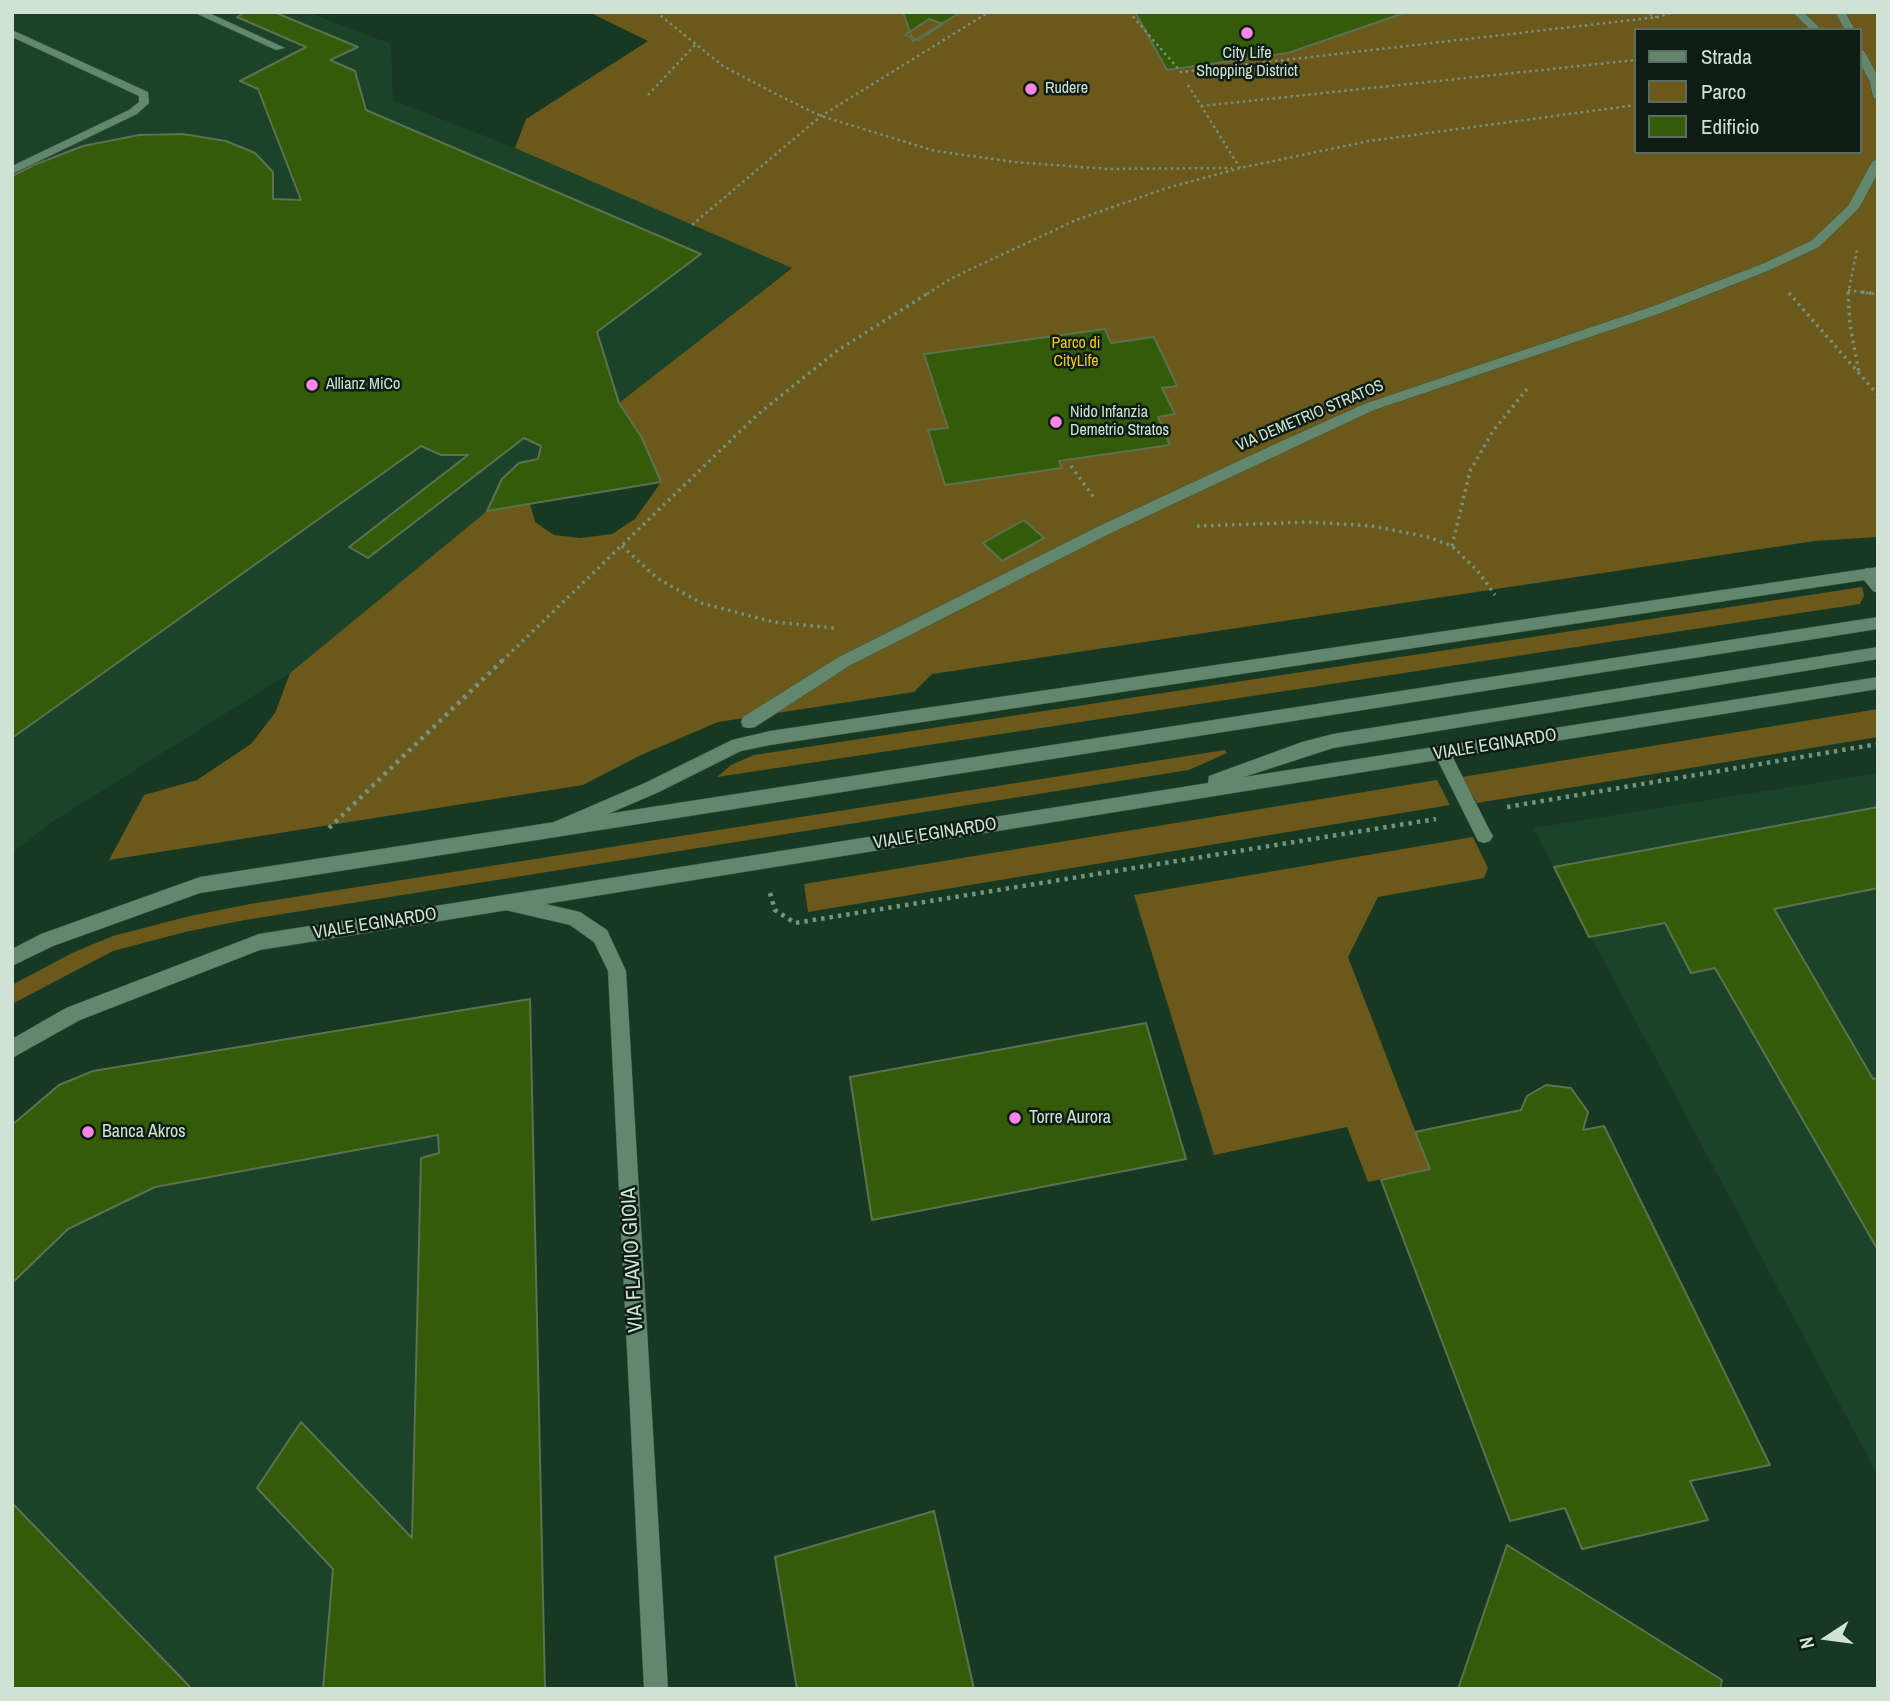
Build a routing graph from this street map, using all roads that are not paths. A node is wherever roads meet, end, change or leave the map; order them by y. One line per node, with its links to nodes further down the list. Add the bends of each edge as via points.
1 (198, 12): 7 (main road)
2 (1797, 12): 4 (main road)
3 (1840, 12): 5 (main road)
4 (1814, 28)
5 (1849, 28)
6 (12, 33): 13 (main road, via 144,93 144,103)
7 (280, 48)
8 (1862, 56): 10 (main road)
9 (1862, 71): 10 (main road)
10 (1876, 83): 11 (main road)
11 (1878, 97)
12 (1878, 162): 18 (main road, VIA DEMETRIO STRATOS, via 1853,208 1815,244 1656,310 1369,407 1102,531 843,662)
13 (12, 172)
14 (1874, 578): 21 (main road, via 769,738 738,745)
15 (1878, 623): 21 (main road)
16 (1878, 653): 20 (main road, via 1333,741)
17 (1878, 684): 19 (main road, VIALE EGINARDO)
18 (749, 722)
19 (1442, 753): 20 (main road, VIALE EGINARDO); 22 (main road)
20 (1151, 800): 23 (main road, VIALE EGINARDO)
21 (551, 831): 24 (main road, via 200,885 70,931)
22 (1484, 836)
23 (507, 903): 25 (main road, VIALE EGINARDO, via 259,942 73,1014); 26 (main road, VIA FLAVIO GIOIA, via 574,918 601,936 617,971)
24 (12, 958)
25 (12, 1049)
26 (656, 1689)

